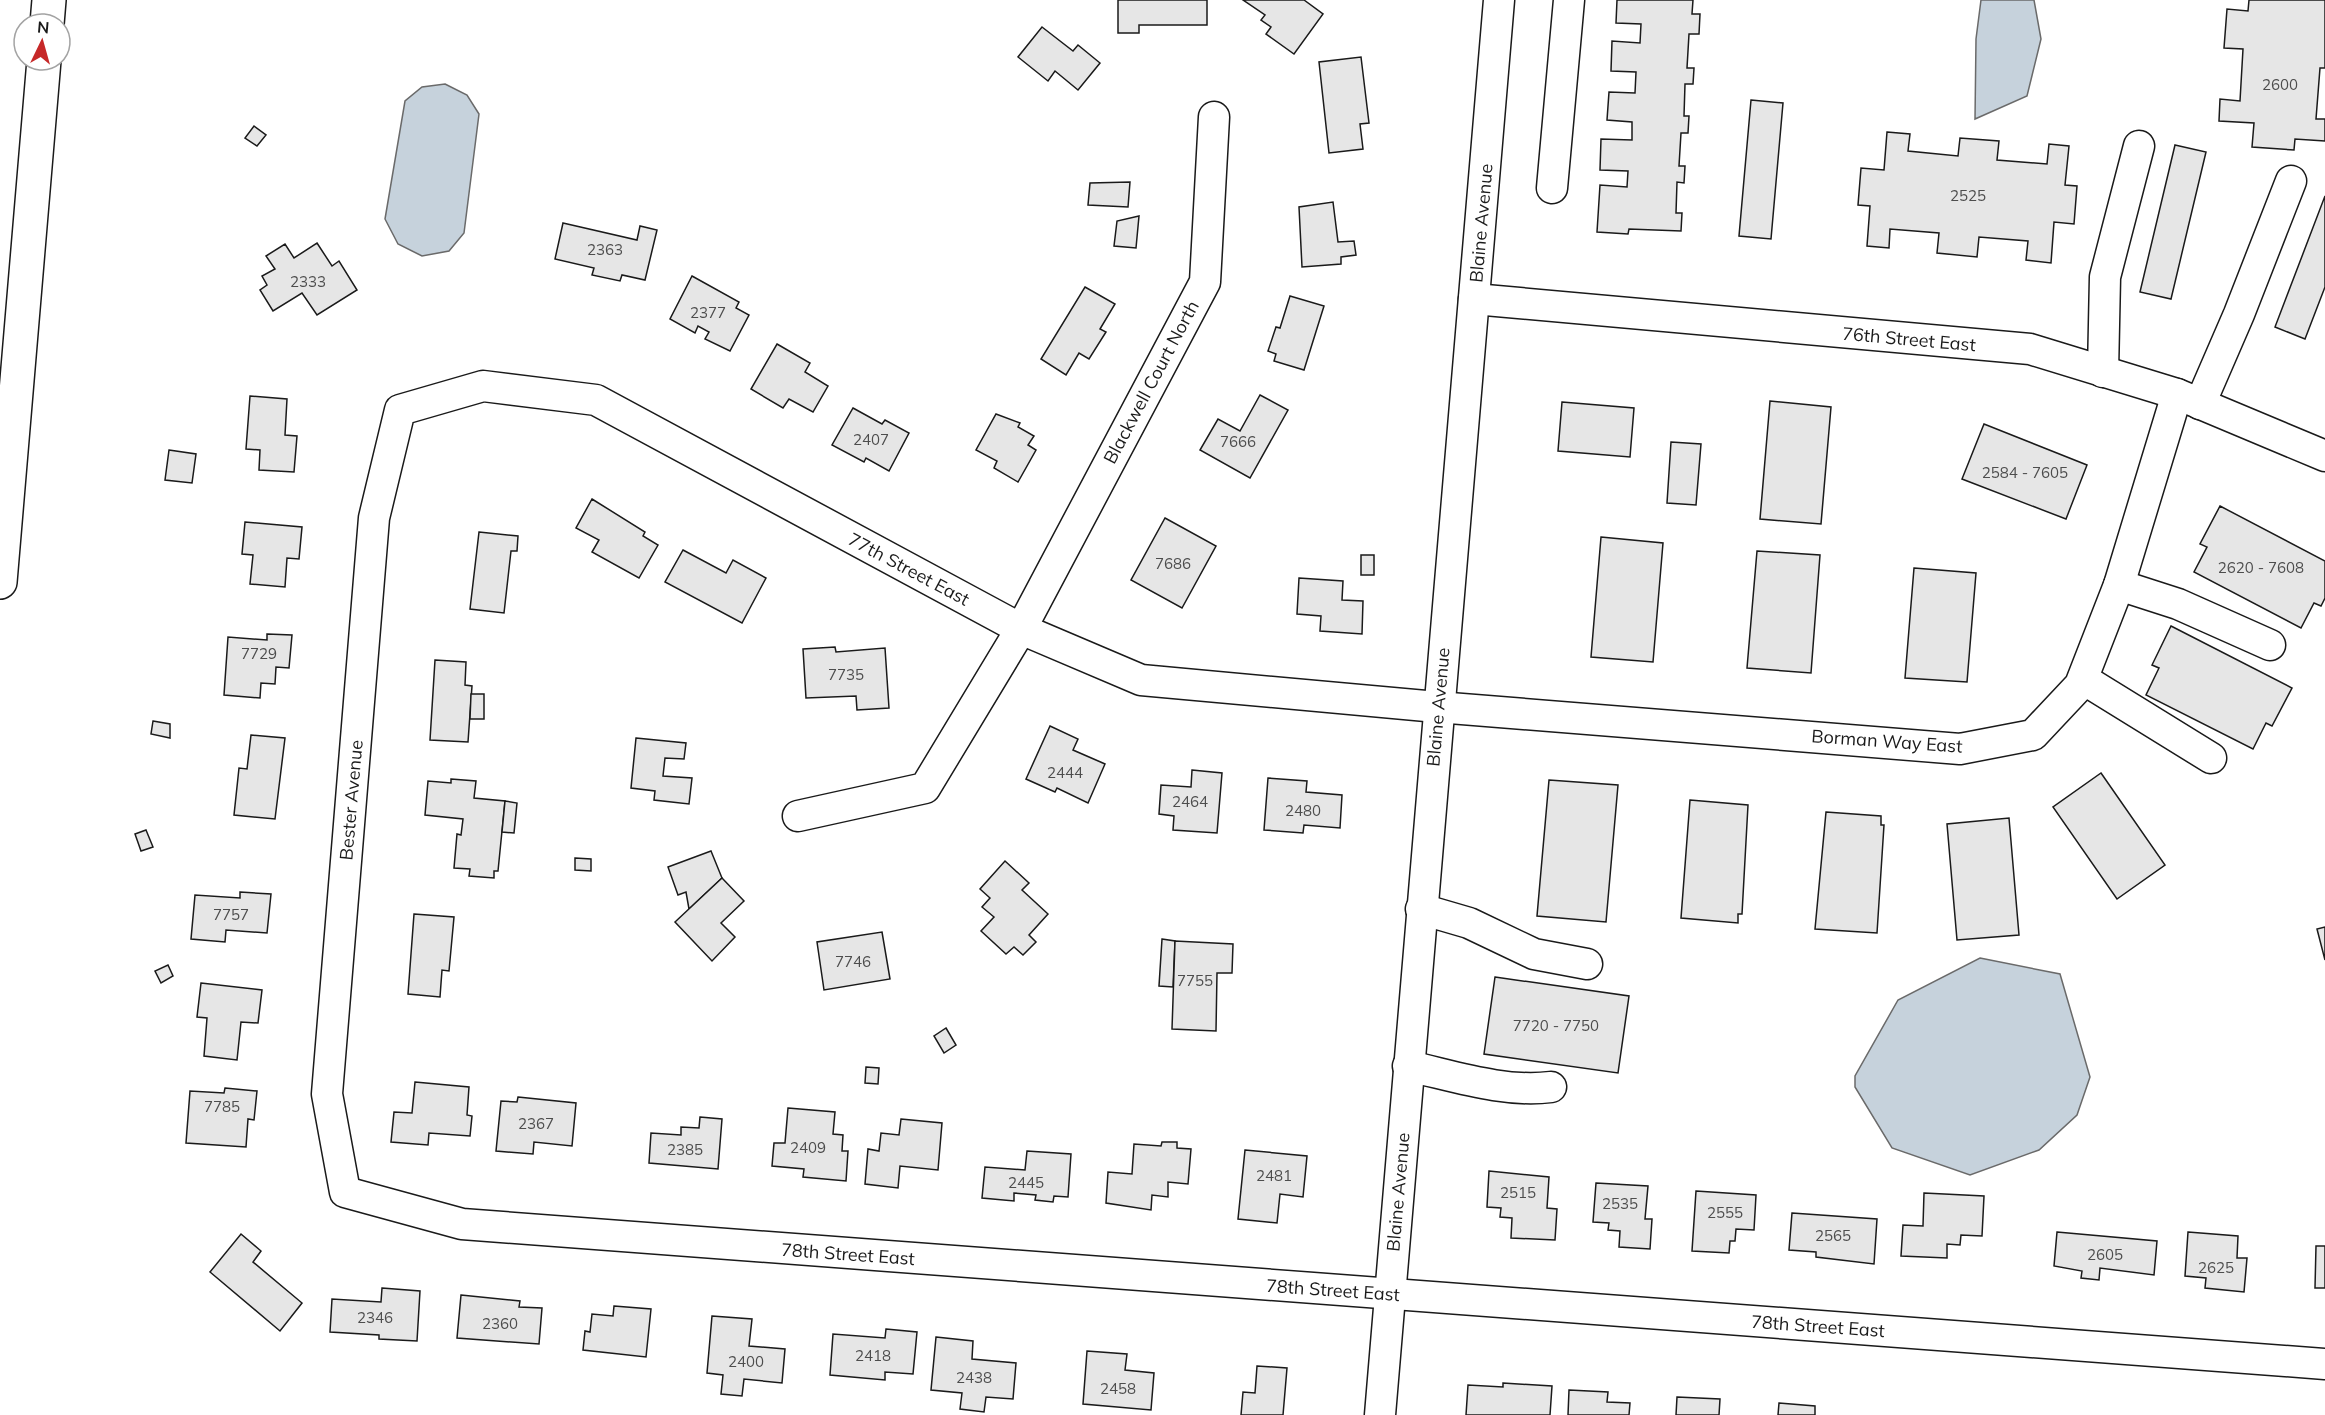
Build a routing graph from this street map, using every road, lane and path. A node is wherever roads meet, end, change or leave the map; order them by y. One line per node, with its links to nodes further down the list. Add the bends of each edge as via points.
1 (1499, 0): 8 (street, Blaine Avenue)
2 (1569, 0): 7 (street)
3 (43, 72): 13 (highway)
4 (1214, 117): 15 (street, Blackwell Court North, via 1204,282)
5 (2139, 146): 9 (street, via 2105,277)
6 (2291, 181): 10 (street, Borman Way East, via 2239,315)
7 (1552, 188)
8 (1474, 299): 9 (street, 76th Street East, via 2030,350); 18 (street, Blaine Avenue)
9 (2103, 372): 10 (street, 76th Street East)
10 (2188, 399): 12 (street, 76th Street East); 14 (street, Borman Way East)
11 (400, 410): 15 (street, 77th Street East, via 483,386 596,400); 25 (street, Bester Avenue, via 374,518 327,1094)
12 (2325, 456)
13 (0, 582)
14 (2119, 585): 16 (street, via 2178,604); 17 (street, Borman Way East)
15 (1021, 629): 18 (street, 77th Street East, via 1141,680); 20 (street, Blackwell Court North, via 925,788)
16 (2270, 645)
17 (2083, 679): 18 (street, Borman Way East, via 2032,735 1960,749); 19 (street)
18 (1437, 707): 21 (street, Blaine Avenue)
19 (2211, 758)
20 (798, 816)
21 (1421, 909): 22 (street, via 1469,923 1534,954); 23 (street, Blaine Avenue)
22 (1587, 964)
23 (1408, 1066): 24 (street, via 1510,1087); 26 (street, Blaine Avenue)
24 (1551, 1087)
25 (345, 1192): 26 (street, 78th Street East, via 462,1224)
26 (1390, 1295): 27 (street, 78th Street East); 28 (street, Blaine Avenue)
27 (2325, 1364)
28 (1380, 1415)

